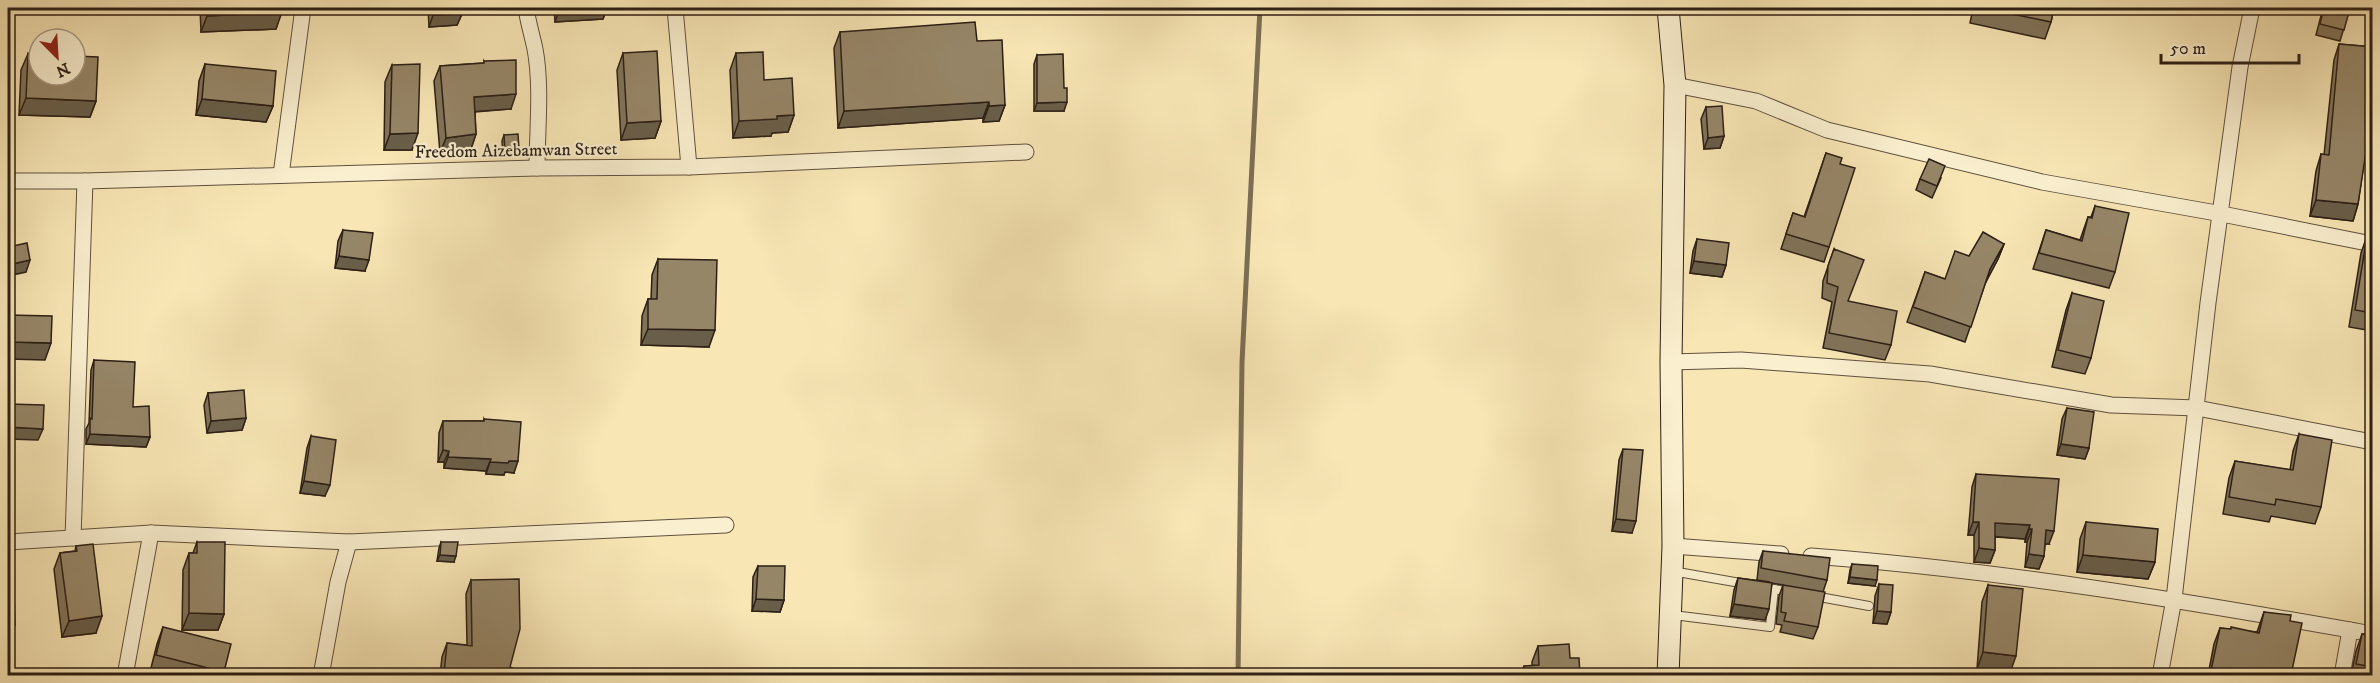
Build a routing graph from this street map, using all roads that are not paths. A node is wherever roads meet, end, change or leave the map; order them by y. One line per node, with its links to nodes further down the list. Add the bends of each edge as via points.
1 (303, 8): 10 (street)
2 (526, 8): 9 (street, via 537,74)
3 (675, 8): 8 (street)
4 (1668, 8): 6 (street)
5 (2252, 8): 13 (street, via 2240,67)
6 (1675, 85): 13 (street, via 1756,101 1827,130 2020,177); 15 (street)
7 (1026, 152): 8 (street, Freedom Aizebamwan Street)
8 (689, 167): 9 (street, Freedom Aizebamwan Street)
9 (537, 168): 10 (street, Freedom Aizebamwan Street)
10 (281, 175): 12 (street, Freedom Aizebamwan Street)
11 (8, 181): 12 (street, Freedom Aizebamwan Street)
12 (85, 181): 20 (street)
13 (2222, 214): 14 (street); 16 (street)
14 (2373, 244)
15 (1671, 362): 16 (street, via 1741,360 1930,374 2111,405); 23 (street)
16 (2197, 408): 17 (street); 28 (street)
17 (2373, 442)
18 (726, 525): 22 (street)
19 (151, 533): 20 (street); 22 (street); 33 (street)
20 (73, 538): 21 (street)
21 (8, 542)
22 (349, 542): 34 (street)
23 (1673, 546): 24 (street); 28 (street, via 1859,560)
24 (1672, 571): 25 (lane); 30 (street)
25 (1774, 589): 26 (lane); 30 (lane, via 1770,627)
26 (1795, 593)
27 (1806, 595): 29 (lane)
28 (2174, 599): 31 (street); 36 (street)
29 (1869, 606)
30 (1672, 615): 35 (street)
31 (2350, 630): 32 (street); 37 (street)
32 (2373, 634)
33 (125, 675)
34 (321, 675)
35 (1668, 675)
36 (2160, 675)
37 (2343, 675)

